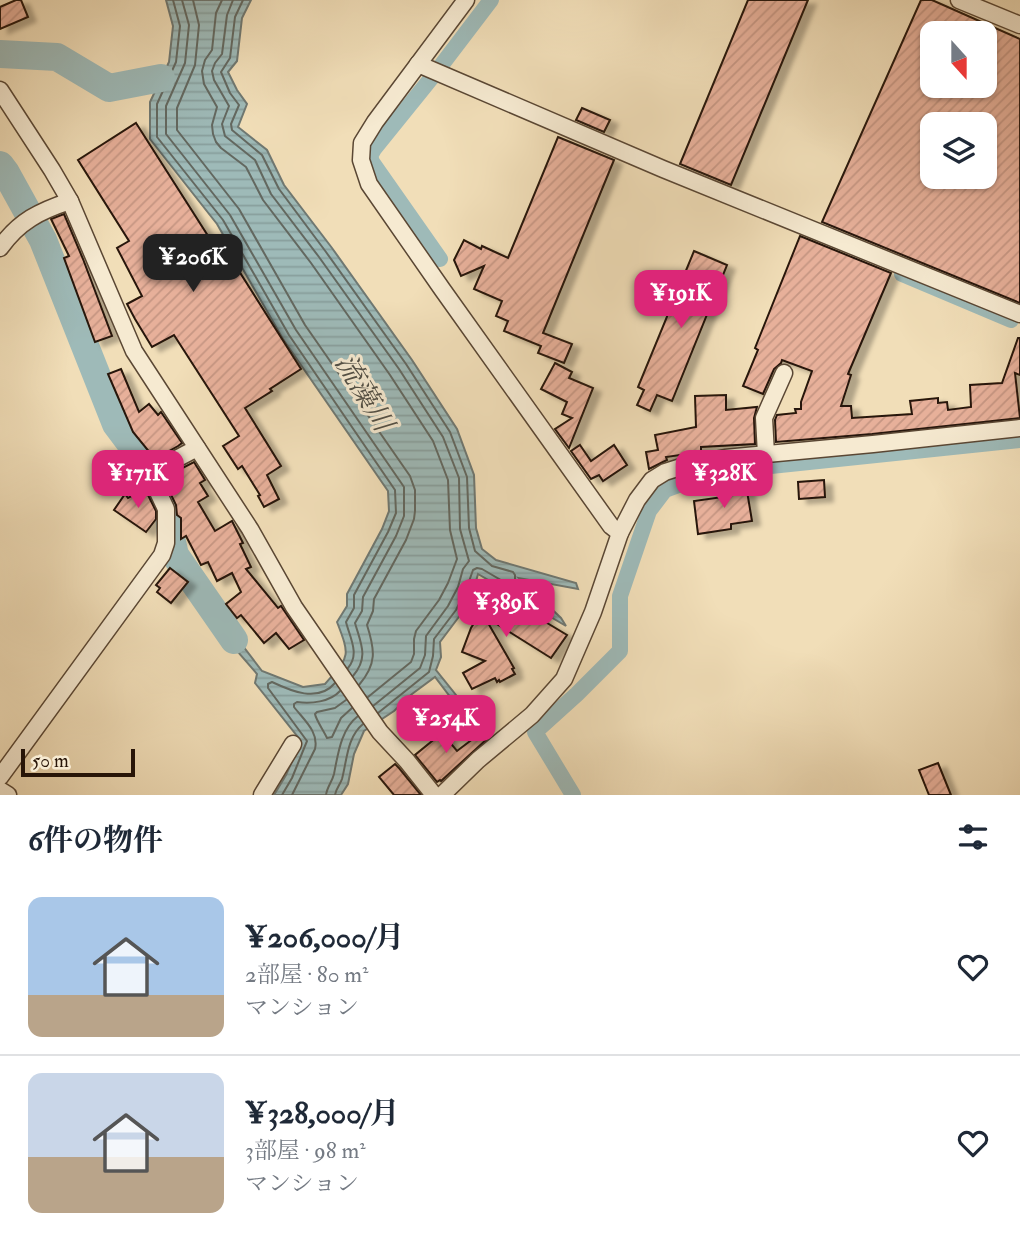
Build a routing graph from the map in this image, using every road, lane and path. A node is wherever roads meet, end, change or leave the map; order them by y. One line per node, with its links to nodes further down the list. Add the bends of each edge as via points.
1 (466, 0): 4 (street)
2 (959, 0): 3 (street)
3 (1020, 24)
4 (418, 64): 8 (street); 13 (street, via 362,143 369,184)
5 (0, 90): 6 (street)
6 (70, 201): 7 (street, via 44,209); 11 (street, via 134,351)
7 (0, 247)
8 (1020, 314)
9 (784, 373): 12 (street, via 764,418)
10 (1020, 428): 12 (street)
11 (197, 448): 15 (street, via 155,470 166,509 162,555); 19 (street, via 294,607 380,732)
12 (766, 454): 13 (street, via 665,472 647,484)
13 (620, 533): 20 (street, via 564,679 532,715)
14 (293, 744): 18 (street)
15 (0, 777)
16 (0, 790): 17 (street)
17 (8, 795)
18 (262, 795)
19 (434, 795)
20 (442, 795)

